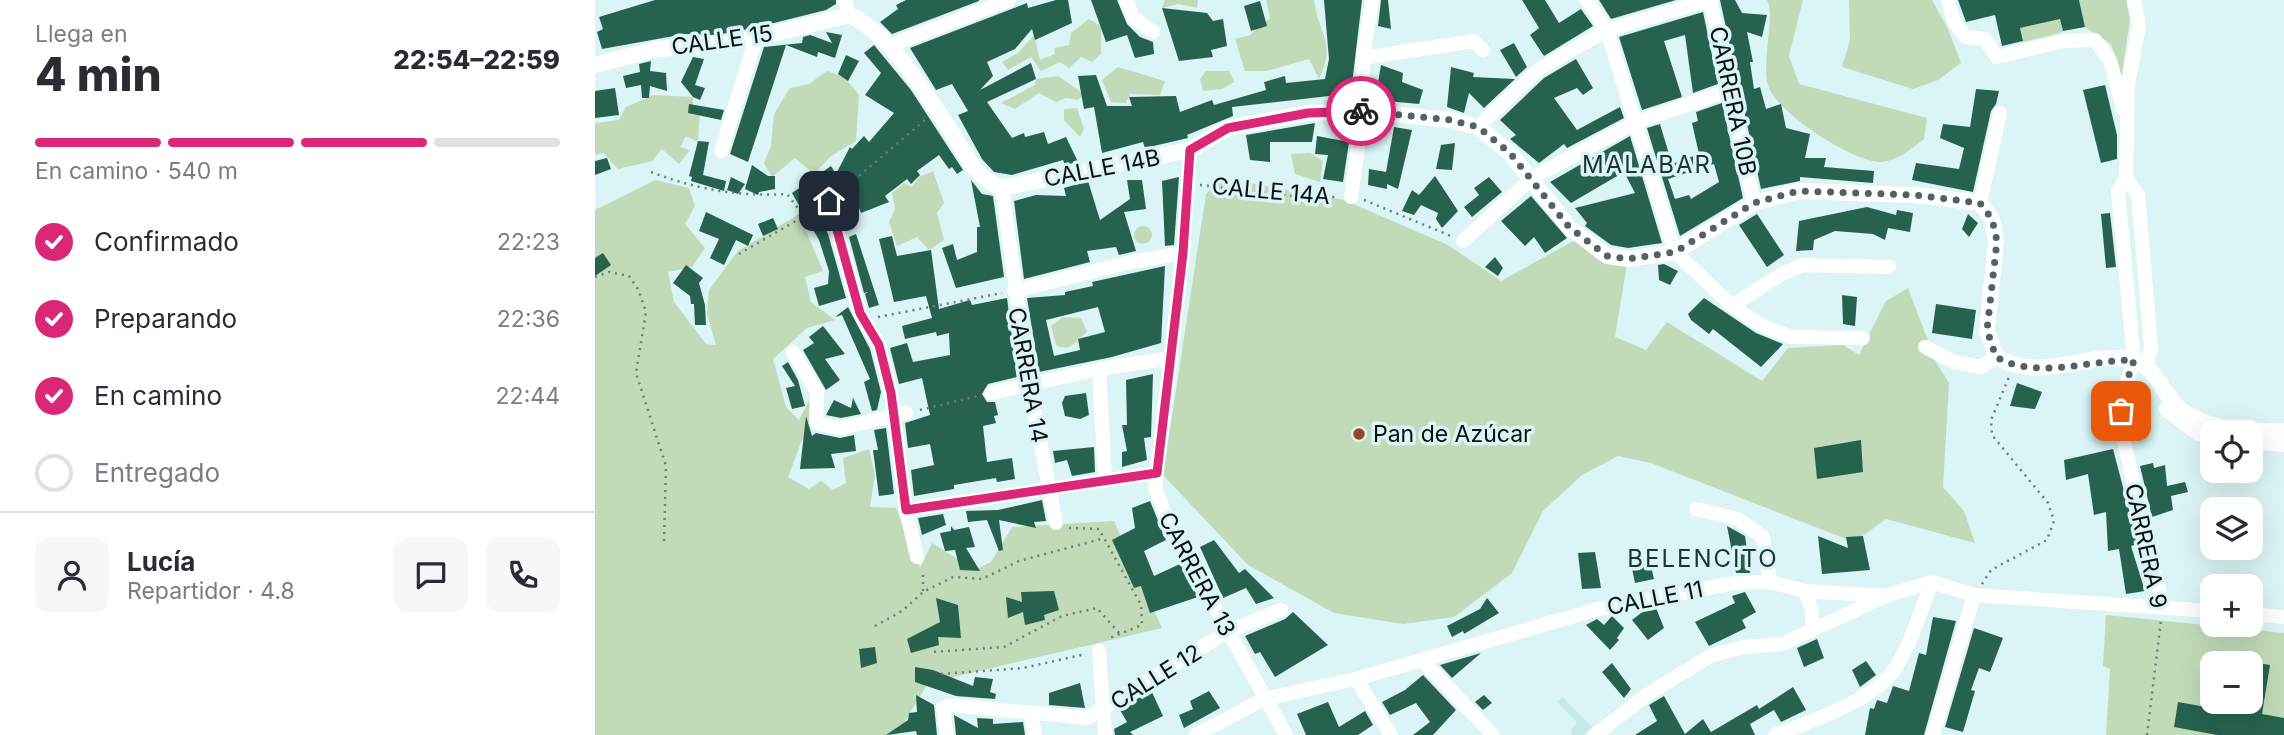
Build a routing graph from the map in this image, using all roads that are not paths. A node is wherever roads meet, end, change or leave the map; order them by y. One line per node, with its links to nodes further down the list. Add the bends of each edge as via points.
1 (1009, 0): 12 (street)
2 (1126, 0): 10 (street, via 1133,17)
3 (1372, 0): 14 (street)
4 (1587, 0): 9 (street)
5 (1710, 0): 9 (street); 16 (street, CARRERA 10B)
6 (1948, 0): 20 (street, via 1954,22 1966,37 1985,38 1997,57 2064,41 2095,40 2110,60)
7 (2134, 0): 20 (street, via 2139,26 2128,84)
8 (847, 4): 11 (street, CALLE 15); 12 (street)
9 (1607, 30): 19 (street); 21 (street, via 1538,70)
10 (1153, 32)
11 (756, 38): 15 (street, CALLE 15, via 657,49); 23 (street)
12 (889, 46): 25 (street, via 977,173 986,183)
13 (1483, 50): 14 (street, via 1474,41 1455,42)
14 (1363, 58): 17 (street)
15 (595, 65)
16 (1731, 90): 19 (street); 28 (street, CARRERA 10B)
17 (1363, 111): 21 (street, CALLE 14B); 22 (street, CALLE 14B, via 1308,113 1228,128); 26 (street)
18 (2000, 113): 29 (street)
19 (1636, 122): 24 (street); 31 (street)
20 (2127, 124): 41 (street, CARRERA 9, via 2126,178 2138,195 2151,347)
21 (1478, 127): 24 (street)
22 (1190, 150): 25 (street, CALLE 14B); 32 (street, CARRERA 13)
23 (721, 151)
24 (1532, 178): 30 (street); 31 (street, via 1569,227 1607,256 1628,259)
25 (1002, 188): 34 (street, CARRERA 14)
26 (1351, 197)
27 (829, 201): 45 (street)
28 (1754, 203): 29 (street, via 1799,191 1914,195); 31 (street)
29 (1980, 203): 39 (street, via 1992,219 1997,241 1987,330)
30 (1463, 241)
31 (1675, 252): 35 (street)
32 (1183, 253): 34 (street); 40 (street, CARRERA 13)
33 (1889, 267): 35 (street, via 1802,265)
34 (1014, 291): 43 (street, CARRERA 14)
35 (1732, 306): 36 (street, via 1761,326 1791,337)
36 (1863, 338)
37 (1925, 346): 39 (street, via 1954,362 1981,367)
38 (793, 352): 45 (street, via 817,392 816,422 841,428)
39 (1996, 357): 41 (street, via 2013,367 2034,369 2107,360)
40 (1171, 358): 42 (street); 50 (street, CARRERA 13)
41 (2140, 363): 46 (street, via 2181,410 2202,422); 47 (street, via 2157,399); 62 (street, CARRERA 9, via 2122,396 2120,425)
42 (1099, 369): 43 (street); 51 (street)
43 (1029, 384): 44 (street); 52 (street, CARRERA 14)
44 (991, 393)
45 (900, 415): 54 (street)
46 (2284, 431)
47 (2200, 433)
48 (2263, 442): 49 (street)
49 (2284, 444)
50 (1157, 473): 51 (street); 68 (street, CARRERA 13, via 1155,487 1168,523)
51 (1105, 481): 52 (street)
52 (1047, 488): 54 (street); 55 (street, CARRERA 14)
53 (1696, 509): 57 (street, via 1738,519 1763,537)
54 (906, 510): 56 (street)
55 (1056, 523)
56 (917, 557)
57 (1770, 582): 59 (street, CALLE 11); 70 (street, CALLE 11, via 1734,583 1598,609)
58 (1932, 582): 60 (street); 61 (street, CALLE 11); 83 (street, via 1896,667 1880,685 1829,715)
59 (1805, 590): 61 (street, CALLE 11); 67 (street)
60 (1974, 595): 62 (street); 84 (street)
61 (1885, 596): 67 (street)
62 (2163, 607): 64 (street)
63 (1281, 610): 68 (street, CALLE 12)
64 (2200, 610)
65 (2263, 615): 66 (street)
66 (2284, 617)
67 (1813, 630): 75 (street, via 1781,644 1710,656 1649,694)
68 (1228, 631): 72 (street, CARRERA 13); 73 (street, CALLE 12)
69 (1099, 651): 73 (street)
70 (1423, 661): 71 (street, CALLE 11); 82 (street)
71 (1356, 679): 72 (street, CALLE 11); 81 (street)
72 (1264, 699): 79 (street, CALLE 11); 80 (street, CARRERA 13)
73 (1103, 710): 74 (street, CALLE 12, via 1072,719); 78 (street)
74 (1031, 714): 76 (street, CALLE 12, via 950,705 943,708); 77 (street)
75 (1600, 733)
76 (947, 735)
77 (1035, 735)
78 (1105, 735)
79 (1196, 735)
80 (1286, 735)
81 (1391, 735)
82 (1493, 735)
83 (1775, 735)
84 (1933, 735)

